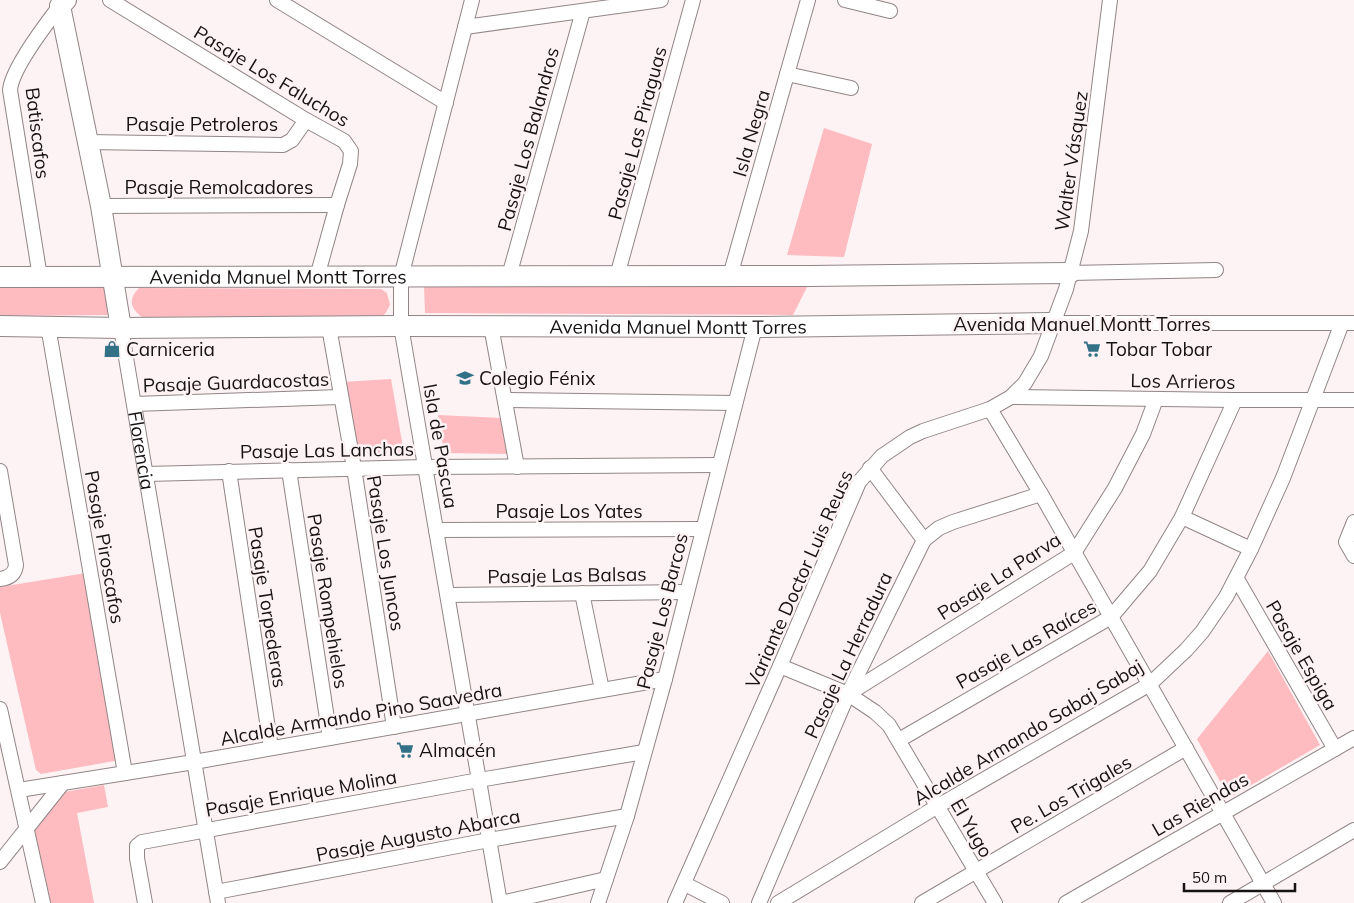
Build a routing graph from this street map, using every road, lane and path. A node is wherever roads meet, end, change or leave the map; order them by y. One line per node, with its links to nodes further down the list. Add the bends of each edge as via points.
1 (110, 0): 16 (street, Pasaje Los Faluchos)
2 (277, 0): 15 (street)
3 (472, 0): 12 (street, Isla de Pascua)
4 (661, 0): 10 (street)
5 (693, 0): 23 (street, Pasaje Las Piraguas)
6 (808, 0): 13 (street, Isla Negra)
7 (845, 0): 11 (street)
8 (1110, 0): 21 (street, Walter Vásquez, via 1081,232)
9 (63, 3): 17 (street, Florencia); 26 (street, Batiscafos, via 37,37 13,78 10,90)
10 (583, 11): 12 (street); 22 (street, Pasaje Los Balandros)
11 (890, 11)
12 (465, 26): 15 (street, Isla de Pascua)
13 (787, 74): 14 (street); 24 (street, Isla Negra)
14 (851, 88)
15 (446, 103): 29 (street, Isla de Pascua)
16 (306, 120): 17 (street, Pasaje Petroleros, via 295,137 282,145); 18 (street, Pasaje Los Faluchos, via 344,141 351,151)
17 (87, 142): 19 (street, Florencia)
18 (337, 205): 19 (street, Pasaje Remolcadores); 28 (street, Pasaje Los Faluchos)
19 (101, 206): 27 (street, Florencia)
20 (1216, 270): 21 (street, Avenida Manuel Montt Torres)
21 (1070, 273): 24 (street, Avenida Manuel Montt Torres); 30 (street, Walter Vásquez)
22 (509, 276): 23 (street, Avenida Manuel Montt Torres); 29 (street, Avenida Manuel Montt Torres)
23 (616, 276): 24 (street, Avenida Manuel Montt Torres)
24 (730, 276)
25 (0, 277): 26 (street, Avenida Manuel Montt Torres)
26 (40, 277): 27 (street, Avenida Manuel Montt Torres)
27 (113, 277): 28 (street, Avenida Manuel Montt Torres); 38 (street, Florencia)
28 (317, 277): 29 (street, Avenida Manuel Montt Torres)
29 (401, 277): 34 (street, Isla de Pascua)
30 (1053, 323): 31 (street, Avenida Manuel Montt Torres); 37 (street, Avenida Manuel Montt Torres); 40 (street, Variante Doctor Luis Reuss, via 1041,356 1025,383)
31 (1348, 323): 44 (street, Alcalde Armando Sabaj Sabaj)
32 (0, 326): 33 (street, Avenida Manuel Montt Torres)
33 (48, 326): 38 (street, Avenida Manuel Montt Torres); 89 (street, Pasaje Piroscafos)
34 (401, 326): 35 (street, Avenida Manuel Montt Torres); 36 (street, Avenida Manuel Montt Torres); 51 (street, Isla de Pascua)
35 (491, 326): 37 (street, Avenida Manuel Montt Torres); 42 (street)
36 (329, 327): 38 (street, Avenida Manuel Montt Torres); 39 (street, Pasaje Los Juncos)
37 (755, 327): 46 (street, Pasaje Los Barcos)
38 (121, 328): 47 (street, Florencia)
39 (340, 397): 47 (street, Pasaje Guardacostas); 52 (street, Pasaje Los Juncos)
40 (1011, 397): 41 (street, Los Arrieros); 48 (street, Variante Doctor Luis Reuss)
41 (1156, 399): 43 (street, Los Arrieros); 65 (street, Pasaje La Parva, via 1116,488)
42 (505, 400): 46 (street); 49 (street)
43 (1235, 400): 44 (street, Los Arrieros); 59 (street, Pasaje Las Raíces)
44 (1313, 400): 45 (street, Los Arrieros); 64 (street, Alcalde Armando Sabaj Sabaj, via 1276,496)
45 (1354, 400)
46 (736, 403): 50 (street, Pasaje Los Barcos)
47 (134, 404): 57 (street, Florencia)
48 (990, 409): 53 (street, Variante Doctor Luis Reuss, via 910,437); 58 (street)
49 (517, 466): 50 (street, Pasaje Las Lanchas); 51 (street, Pasaje Las Lanchas)
50 (718, 466): 61 (street, Pasaje Los Barcos)
51 (425, 467): 52 (street, Pasaje Las Lanchas); 62 (street, Isla de Pascua)
52 (354, 468): 54 (street, Pasaje Las Lanchas); 80 (street, Pasaje Los Juncos)
53 (870, 468): 63 (street); 73 (street, Variante Doctor Luis Reuss, via 859,482)
54 (289, 470): 56 (street, Pasaje Las Lanchas); 81 (street, Pasaje Rompehielos)
55 (0, 471): 67 (street, via 16,570)
56 (229, 471): 57 (street, Pasaje Las Lanchas); 84 (street, Pasaje Torpederas)
57 (146, 474): 88 (street, Florencia)
58 (1041, 494): 63 (street, Pasaje La Herradura, via 953,522); 65 (street)
59 (1182, 517): 64 (street); 72 (street, Pasaje Las Raíces, via 1150,571)
60 (1354, 522): 66 (street, via 1346,542)
61 (702, 529): 62 (street, Pasaje Los Yates); 69 (street, Pasaje Los Barcos)
62 (436, 530): 71 (street, Isla de Pascua)
63 (924, 540): 77 (street, Pasaje La Herradura)
64 (1251, 549): 68 (street, Alcalde Armando Sabaj Sabaj)
65 (1074, 553): 72 (street); 77 (street, Pasaje La Parva)
66 (1354, 556)
67 (0, 579)
68 (1237, 579): 75 (street, Alcalde Armando Sabaj Sabaj, via 1202,632); 86 (street, Pasaje Espiga)
69 (687, 592): 70 (street, Pasaje Las Balsas); 74 (street, Pasaje Los Barcos)
70 (582, 593): 71 (street, Pasaje Las Balsas); 76 (street)
71 (448, 596): 78 (street, Isla de Pascua)
72 (1111, 617): 75 (street); 83 (street, Pasaje Las Raíces)
73 (780, 666): 77 (street, El Yugo); 103 (street, Variante Doctor Luis Reuss)
74 (664, 679): 76 (street, Alcalde Armando Pino Saavedra); 87 (street, Pasaje Los Barcos)
75 (1150, 684): 85 (street); 93 (street, Alcalde Armando Sabaj Sabaj)
76 (602, 690): 78 (street, Alcalde Armando Pino Saavedra)
77 (848, 694): 83 (street, El Yugo, via 882,718); 112 (street, Pasaje La Herradura)
78 (468, 714): 80 (street, Alcalde Armando Pino Saavedra); 90 (street, Isla de Pascua)
79 (1, 718): 92 (street)
80 (394, 727): 81 (street, Alcalde Armando Pino Saavedra)
81 (330, 738): 84 (street, Alcalde Armando Pino Saavedra)
82 (1354, 738): 86 (street, Las Riendas)
83 (899, 740): 93 (street, El Yugo)
84 (271, 748): 88 (street, Alcalde Armando Pino Saavedra)
85 (1186, 748): 94 (street); 101 (street, Pe. Los Trigales)
86 (1335, 749): 94 (street, Las Riendas)
87 (644, 752): 90 (street, Pasaje Enrique Molina); 95 (street, Pasaje Los Barcos)
88 (194, 762): 89 (street, Alcalde Armando Pino Saavedra); 97 (street, Florencia)
89 (125, 773): 91 (street, Alcalde Armando Pino Saavedra)
90 (479, 780): 97 (street, Pasaje Enrique Molina); 99 (street, Isla de Pascua)
91 (63, 783): 92 (street, Alcalde Armando Pino Saavedra); 96 (street)
92 (19, 790): 96 (street)
93 (938, 806): 101 (street, El Yugo); 113 (street, Alcalde Armando Sabaj Sabaj)
94 (1223, 812): 104 (street); 116 (street, Las Riendas)
95 (627, 816): 99 (street, Pasaje Augusto Abarca); 102 (street, Pasaje Los Barcos)
96 (27, 828): 100 (street); 106 (street)
97 (205, 830): 105 (street, Florencia); 107 (street, Pasaje Enrique Molina, via 142,842 137,846)
98 (1354, 830): 104 (street)
99 (490, 840): 105 (street, Pasaje Augusto Abarca); 108 (street, Isla de Pascua)
100 (0, 862)
101 (976, 872): 114 (street, Pe. Los Trigales); 115 (street, El Yugo)
102 (606, 879): 108 (street); 109 (street, Pasaje Los Barcos)
103 (685, 884): 110 (street, Variante Doctor Luis Reuss); 111 (street)
104 (1263, 884): 117 (street); 118 (street)
105 (217, 897)
106 (43, 903)
107 (145, 903)
108 (501, 903)
109 (598, 903)
110 (675, 903)
111 (722, 903)
112 (759, 903)
113 (778, 903)
114 (922, 903)
115 (995, 903)
116 (1066, 903)
117 (1230, 903)
118 (1274, 903)

